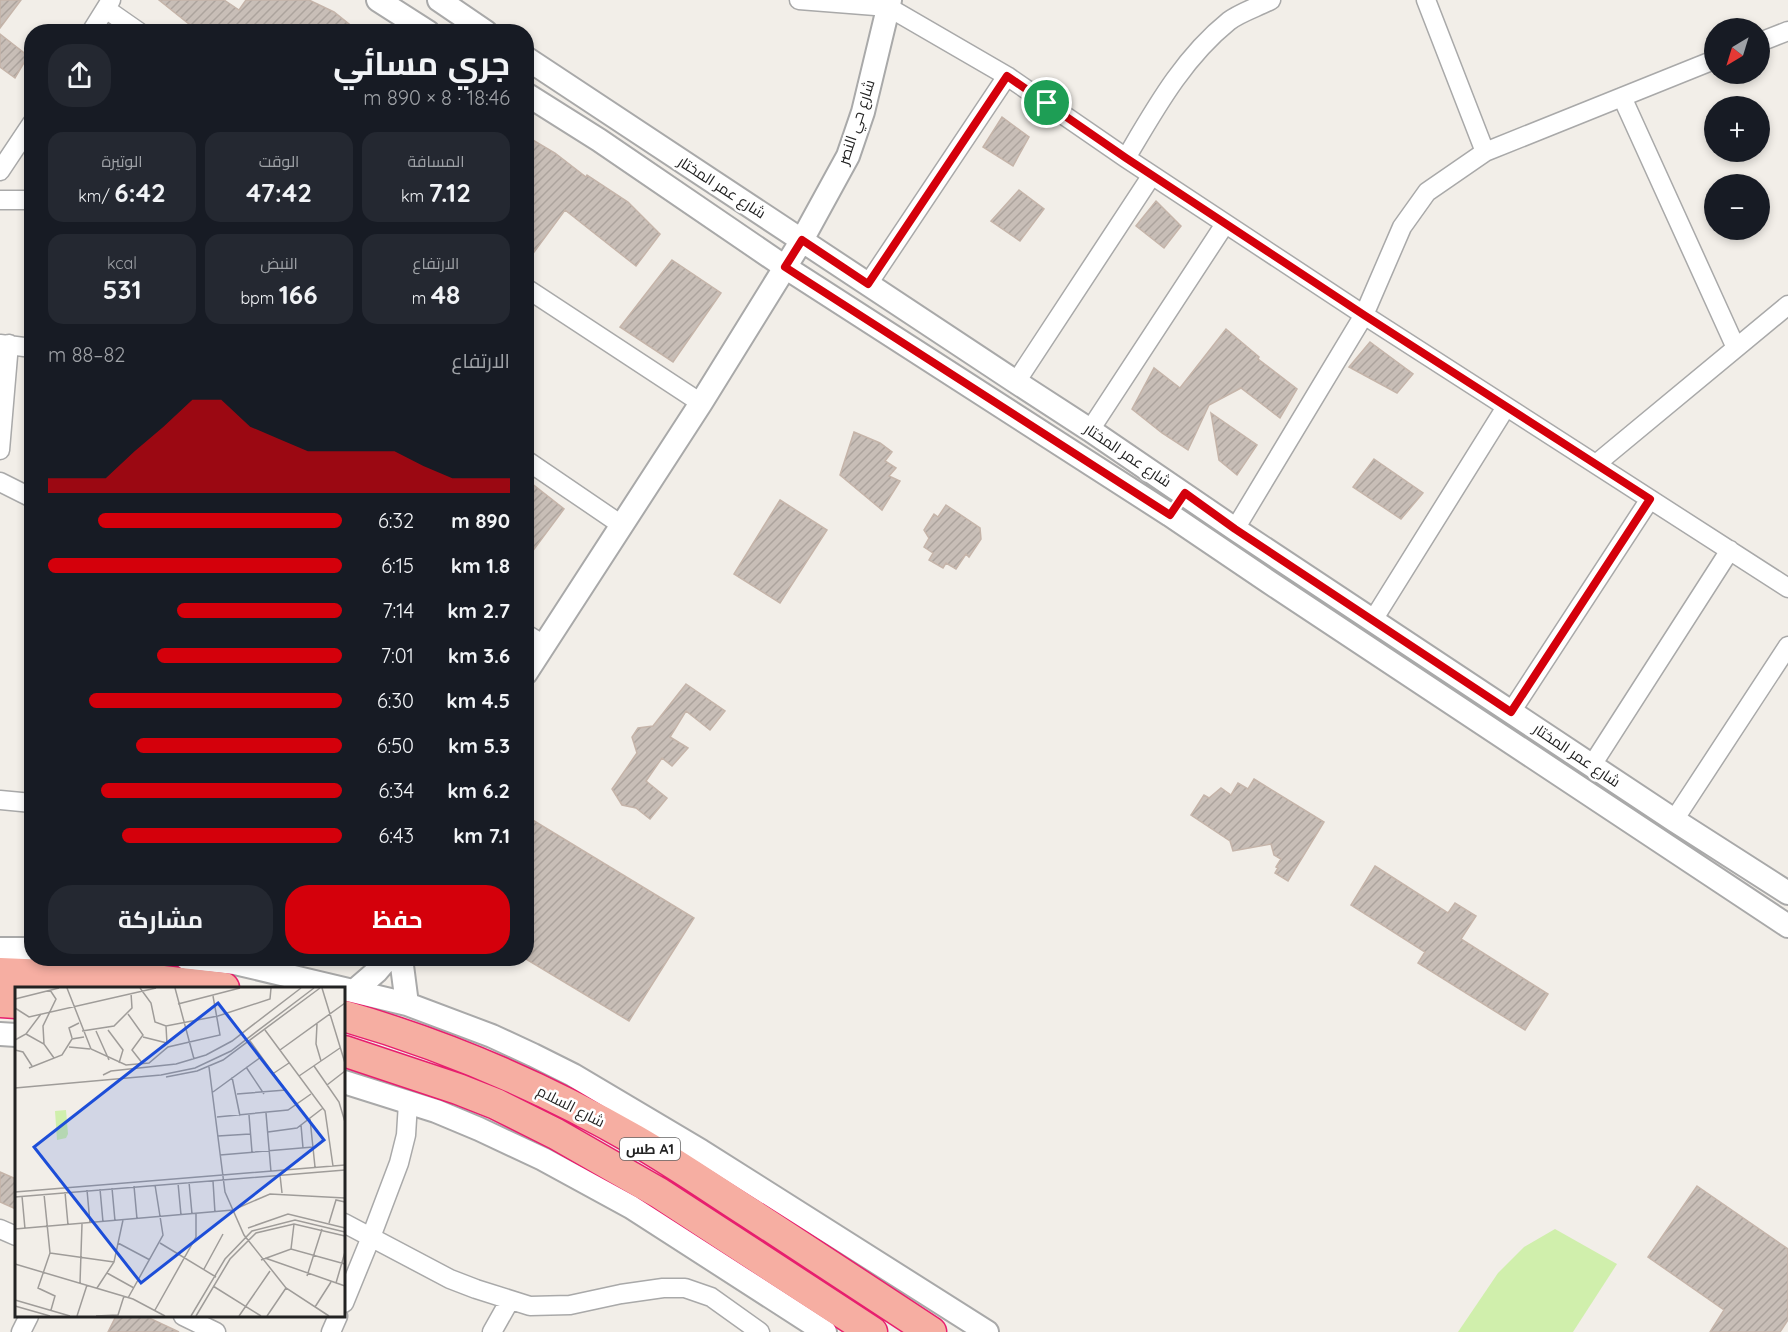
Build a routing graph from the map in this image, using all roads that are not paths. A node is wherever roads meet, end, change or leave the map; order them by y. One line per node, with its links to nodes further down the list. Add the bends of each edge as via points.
1 (378, 0): 10 (street)
2 (439, 0): 11 (street)
3 (799, 0): 7 (street)
4 (1271, 0): 23 (street, via 1231,20 1188,61)
5 (1426, 0): 22 (street)
6 (109, 4): 8 (street); 9 (street)
7 (889, 4): 16 (street); 29 (street, شارع حي النصر, via 863,112 848,156)
8 (96, 24)
9 (130, 24)
10 (416, 24)
11 (474, 24)
12 (1788, 31): 13 (street)
13 (1770, 38)
14 (534, 63): 19 (street, شارع عمر المختار)
15 (1704, 64): 17 (street)
16 (1007, 76): 23 (street); 31 (street)
17 (1622, 97): 22 (street); 37 (street)
18 (534, 99): 21 (street, شارع عمر المختار)
19 (614, 117): 21 (street); 29 (street, شارع عمر المختار)
20 (24, 135): 24 (street)
21 (599, 140): 30 (street, شارع عمر المختار)
22 (1485, 152): 34 (street, via 1427,192 1402,227)
23 (1126, 158): 25 (street)
24 (0, 171)
25 (1152, 175): 28 (street); 38 (street)
26 (0, 200): 27 (street)
27 (24, 200)
28 (1226, 224): 34 (street); 41 (street)
29 (802, 240): 30 (street, شارع حي النصر); 31 (street, شارع عمر المختار)
30 (785, 267): 39 (street, شارع حي النصر); 49 (street, شارع عمر المختار)
31 (868, 284): 38 (street, شارع عمر المختار)
32 (534, 293): 39 (street)
33 (1788, 305): 37 (street)
34 (1364, 315): 40 (street); 51 (street)
35 (5, 344): 36 (street); 42 (street)
36 (24, 347)
37 (1736, 348): 43 (street)
38 (1016, 382): 41 (street, شارع عمر المختار)
39 (701, 403): 50 (street, شارع حي النصر)
40 (1506, 406): 43 (street); 54 (street)
41 (1090, 430): 46 (street, شارع عمر المختار)
42 (0, 450)
43 (1596, 464): 48 (street)
44 (534, 465): 50 (street)
45 (0, 482): 47 (street)
46 (1185, 493): 49 (street); 51 (street, شارع عمر المختار)
47 (24, 494)
48 (1650, 499): 52 (street); 57 (street)
49 (1170, 515): 63 (street, شارع عمر المختار)
50 (623, 526): 55 (street, شارع حي النصر)
51 (1235, 529): 54 (street, شارع عمر المختار)
52 (1731, 550): 53 (street); 58 (street)
53 (1788, 588)
54 (1373, 620): 57 (street, شارع عمر المختار)
55 (535, 640)
56 (1788, 646): 61 (street)
57 (1511, 712): 58 (street, شارع عمر المختار)
58 (1592, 765): 61 (street, شارع عمر المختار)
59 (0, 800): 60 (street)
60 (24, 802)
61 (1674, 820): 62 (street, شارع عمر المختار)
62 (1788, 893)
63 (1788, 926)
64 (0, 949): 65 (street)
65 (24, 949)
66 (244, 966): 71 (street)
67 (381, 966): 74 (street)
68 (402, 966): 75 (street)
69 (0, 973): 70 (highway, via 145,979)
70 (215, 987)
71 (303, 987)
72 (0, 1002): 73 (highway)
73 (15, 1003)
74 (349, 1003): 75 (street); 98 (highway, شارع السلام / طس A1, via 402,1034 483,1065 601,1121 682,1169)
75 (407, 1004): 99 (street, via 492,1036 573,1075)
76 (0, 1034): 77 (street)
77 (15, 1035)
78 (345, 1051): 97 (highway, via 458,1089 556,1134 658,1193)
79 (345, 1082): 80 (street)
80 (408, 1104): 84 (street, via 401,1156); 96 (street, via 479,1129 584,1180)
81 (345, 1224): 84 (street)
82 (0, 1229): 83 (street)
83 (15, 1236)
84 (371, 1237): 85 (street, via 450,1279); 86 (street)
85 (510, 1300): 90 (street, via 530,1306 558,1306 663,1288 685,1288 711,1297); 91 (street)
86 (345, 1301)
87 (28, 1317): 92 (street)
88 (185, 1317): 93 (street)
89 (338, 1317): 94 (street)
90 (741, 1325): 95 (street)
91 (494, 1331)
92 (21, 1332)
93 (216, 1332)
94 (331, 1332)
95 (760, 1332)
96 (825, 1332)
97 (872, 1332)
98 (932, 1332)
99 (987, 1332)

